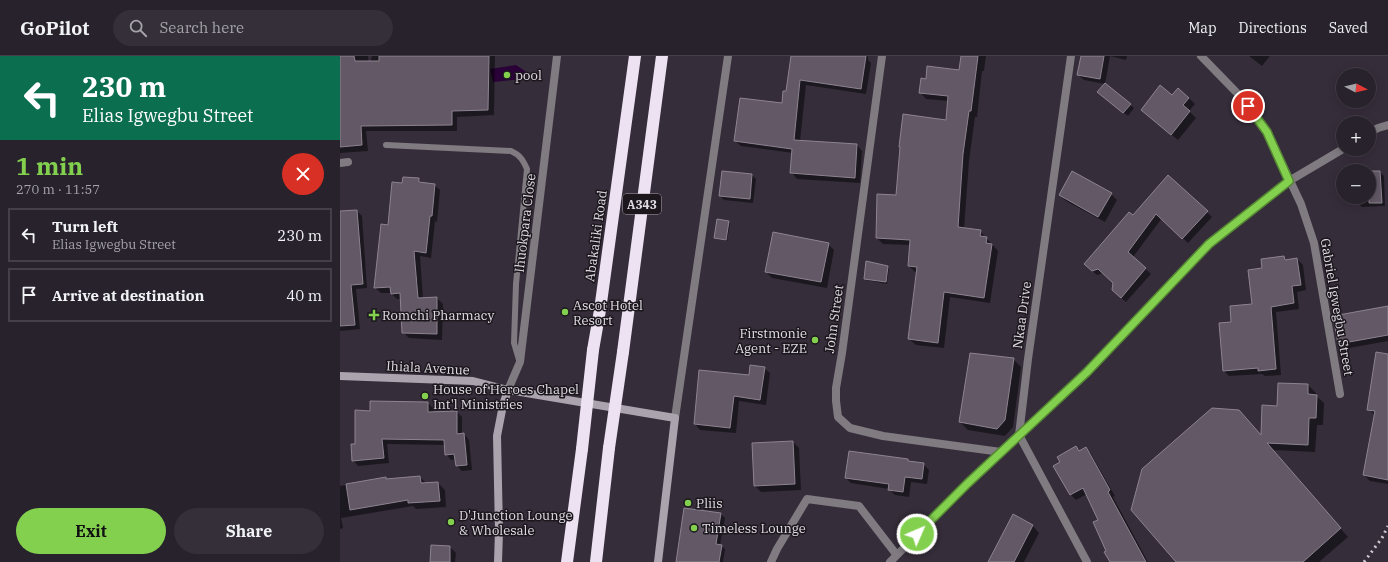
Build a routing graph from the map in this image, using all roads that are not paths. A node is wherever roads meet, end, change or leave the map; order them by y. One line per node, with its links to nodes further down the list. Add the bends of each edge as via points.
1 (557, 56): 13 (street, Ihuokpara Close)
2 (635, 56): 22 (highway, Abakaliki Road / A343, bridge)
3 (662, 56): 23 (highway, A343, bridge)
4 (728, 56): 17 (street)
5 (882, 56): 19 (street, John Street, via 836,388 838,417 850,428 883,436)
6 (1071, 56): 18 (street, Nkaa Drive)
7 (1202, 56): 12 (street, Gabriel Igwegbu Street, via 1238,94 1267,132)
8 (1388, 125): 9 (street)
9 (1376, 129)
10 (386, 145): 13 (lane, via 511,151 522,158 527,169 516,284 514,343)
11 (1336, 153): 12 (street)
12 (1289, 181): 16 (street, Gabriel Igwegbu Street, via 1301,204 1314,243); 18 (street, via 1209,244 1087,372)
13 (520, 362): 15 (street, Ihuokpara Close)
14 (340, 376): 15 (main road, Ihiala Avenue, via 473,381)
15 (508, 390): 17 (main road, Ihiala Avenue); 21 (main road, via 497,436)
16 (1340, 394)
17 (675, 418): 24 (main road)
18 (1019, 435): 19 (street); 27 (street)
19 (1001, 452): 20 (street)
20 (896, 554): 25 (street, via 859,506 807,499); 26 (street)
21 (498, 562)
22 (566, 562)
23 (596, 562)
24 (658, 562)
25 (771, 562)
26 (890, 562)
27 (1087, 562)

